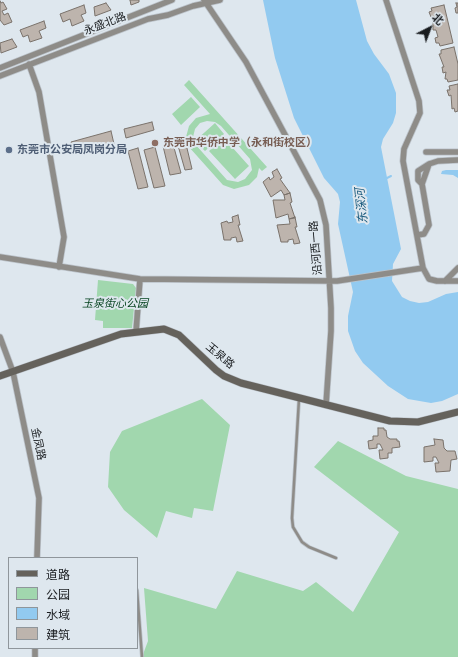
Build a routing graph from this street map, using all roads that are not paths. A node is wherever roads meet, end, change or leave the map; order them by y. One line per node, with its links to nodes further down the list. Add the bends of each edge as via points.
1 (172, 0): 6 (street, 永盛北路)
2 (220, 0): 4 (street, 永盛北路)
3 (386, 0): 11 (street, via 419,101 420,113 404,149 403,161)
4 (206, 2): 5 (street, 永盛北路, via 148,19); 17 (street, 沿河西一路, via 246,62 317,194 326,225)
5 (29, 64): 7 (street, 永盛北路); 13 (street, via 38,92 64,237)
6 (0, 68)
7 (0, 76)
8 (426, 152): 9 (street)
9 (458, 152)
10 (458, 160): 11 (street, via 429,164 422,184 429,226 424,234)
11 (417, 235): 14 (street)
12 (0, 256): 13 (street)
13 (59, 267): 16 (street)
14 (423, 268): 17 (street, via 337,281); 18 (street, via 429,279)
15 (458, 268): 18 (street)
16 (140, 280): 17 (street); 20 (street)
17 (329, 280): 25 (street, 沿河西一路, via 332,331)
18 (445, 281): 19 (street)
19 (458, 281)
20 (136, 332): 22 (street, 玉泉路, via 107,339); 24 (street, 玉泉路, via 155,329 171,331 186,340 224,376)
21 (0, 337): 22 (street, 金凤路)
22 (13, 372): 23 (street, 玉泉路); 27 (street, 金凤路, via 39,498)
23 (0, 376)
24 (298, 398): 25 (street, 玉泉路); 28 (lane, via 293,527 302,542)
25 (326, 405): 26 (street, 玉泉路, via 384,420 406,422 432,420)
26 (458, 412)
27 (37, 557)
28 (336, 558)
29 (138, 603): 30 (lane)
30 (142, 657)

